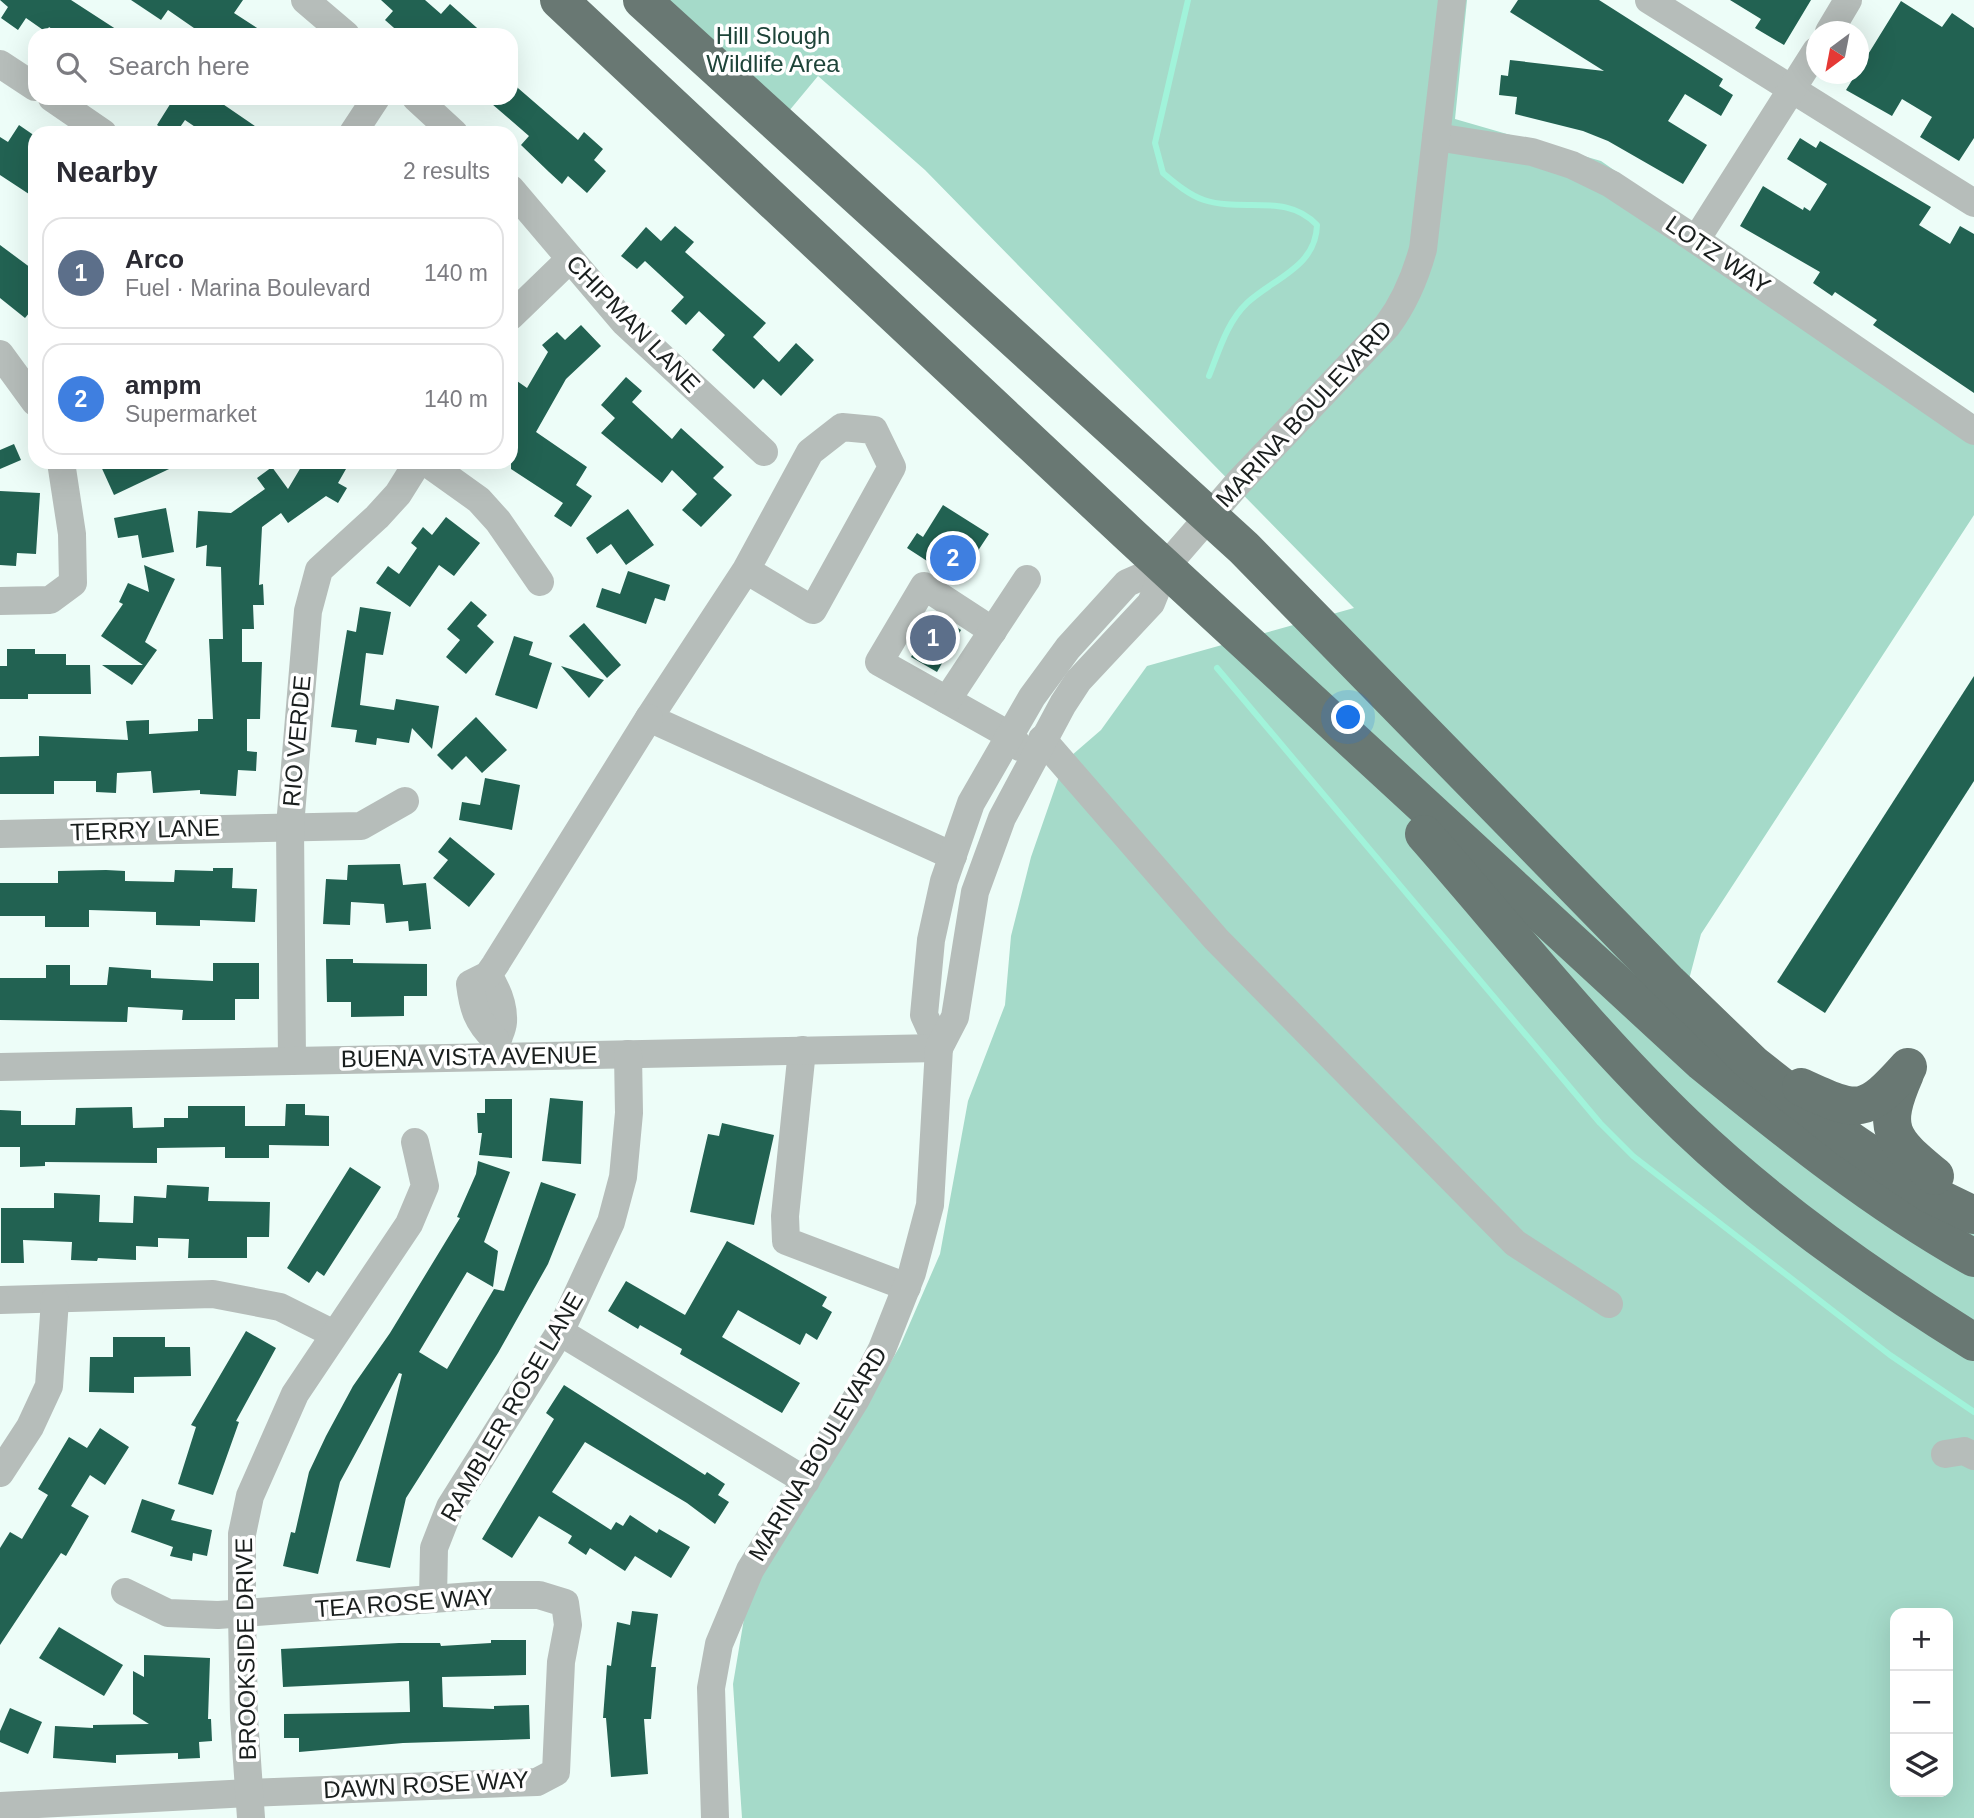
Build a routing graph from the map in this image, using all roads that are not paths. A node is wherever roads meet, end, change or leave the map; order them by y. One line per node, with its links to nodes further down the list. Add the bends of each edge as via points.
1 (305, 0): 8 (street)
2 (559, 0): 33 (highway)
3 (642, 0): 32 (highway)
4 (1451, 0): 19 (street, MARINA BOULEVARD)
5 (1649, 0): 12 (street)
6 (1848, 0): 7 (street)
7 (1836, 21)
8 (337, 28)
9 (0, 64): 11 (street)
10 (1806, 67): 12 (street)
11 (28, 82)
12 (1792, 90): 21 (street); 22 (street)
13 (62, 105): 16 (street)
14 (371, 105): 17 (street)
15 (424, 105): 18 (street)
16 (93, 126)
17 (358, 126)
18 (446, 126)
19 (1436, 137): 22 (street, LOTZ WAY, via 1532,152 1572,165 1611,184); 32 (street, MARINA BOULEVARD, via 1423,249 1403,305)
20 (518, 197): 23 (street, CHIPMAN LANE)
21 (1974, 203)
22 (1696, 240): 27 (street, LOTZ WAY)
23 (569, 259): 24 (street); 28 (street, CHIPMAN LANE, via 624,322)
24 (518, 309)
25 (0, 354): 26 (street)
26 (28, 392)
27 (1974, 431)
28 (764, 452)
29 (62, 469): 37 (street, via 72,534 73,583 50,600)
30 (414, 469): 46 (street, RIO VERDE, via 377,517 319,570 308,611)
31 (436, 469): 36 (street, via 479,500)
32 (1210, 516): 33 (street, MARINA BOULEVARD); 54 (highway)
33 (1166, 566): 41 (street, MARINA BOULEVARD, via 1127,583 1068,648); 42 (highway); 43 (street, MARINA BOULEVARD, via 1151,603 1078,681)
34 (746, 570): 34 (street, via 813,610 892,467 874,430 842,427 810,452); 40 (street)
35 (1027, 579): 38 (street)
36 (540, 582)
37 (0, 601)
38 (993, 631): 39 (street); 39 (street, via 924,586 879,662)
39 (947, 700): 41 (street)
40 (649, 718): 48 (street); 49 (street, via 488,975 470,984 472,1006)
41 (1009, 735): 44 (street, via 1020,745); 48 (street, MARINA BOULEVARD, via 971,803)
42 (1352, 737): 58 (highway, via 1702,1062 1802,1143); 65 (highway, via 1400,807 1569,1003 1688,1128 1824,1242)
43 (1042, 739): 44 (street, MARINA BOULEVARD); 62 (street, via 1216,939 1515,1243)
44 (1011, 798): 50 (street, MARINA BOULEVARD, via 975,892 955,1017)
45 (405, 801): 46 (street, TERRY LANE, via 361,826)
46 (290, 826): 47 (street, TERRY LANE); 53 (street, RIO VERDE)
47 (0, 834)
48 (953, 856): 50 (street, MARINA BOULEVARD, via 931,940 924,1015)
49 (495, 1048): 52 (street, BUENA VISTA AVENUE); 53 (street, BUENA VISTA AVENUE)
50 (939, 1048): 51 (street, BUENA VISTA AVENUE); 59 (street, MARINA BOULEVARD, via 930,1205)
51 (802, 1050): 52 (street, BUENA VISTA AVENUE); 59 (street, via 786,1241)
52 (628, 1054): 63 (street, RAMBLER ROSE LANE, via 623,1177 611,1222)
53 (292, 1061): 55 (street, BUENA VISTA AVENUE)
54 (1753, 1064): 57 (highway, via 1851,1141 1928,1193); 57 (highway, via 1839,1104 1856,1107 1880,1098 1909,1067 1892,1105 1896,1136)
55 (0, 1067)
56 (415, 1142): 64 (street, BROOKSIDE DRIVE, via 425,1186 409,1224)
57 (1969, 1212)
58 (1974, 1258)
59 (907, 1287): 69 (street, MARINA BOULEVARD, via 877,1359)
60 (0, 1300): 61 (street)
61 (55, 1300): 64 (street, via 213,1294 280,1307); 68 (street, via 49,1387)
62 (1609, 1304)
63 (560, 1332): 69 (street); 71 (street, RAMBLER ROSE LANE, via 450,1507 434,1548)
64 (334, 1334): 73 (street, BROOKSIDE DRIVE, via 295,1394 250,1496 242,1534)
65 (1974, 1342)
66 (1945, 1454): 67 (street, via 1964,1451)
67 (1974, 1457)
68 (0, 1473)
69 (806, 1481): 76 (street, MARINA BOULEVARD, via 750,1570 719,1644 710,1688)
70 (125, 1592): 73 (street, TEA ROSE WAY, via 168,1613)
71 (433, 1599): 72 (street, TEA ROSE WAY, via 539,1595); 73 (street, TEA ROSE WAY)
72 (565, 1603): 74 (street, DAWN ROSE WAY, via 568,1625 561,1662 556,1772 537,1782)
73 (242, 1615): 74 (street, BROOKSIDE DRIVE)
74 (250, 1805): 75 (street)
75 (0, 1806)
76 (715, 1818)

